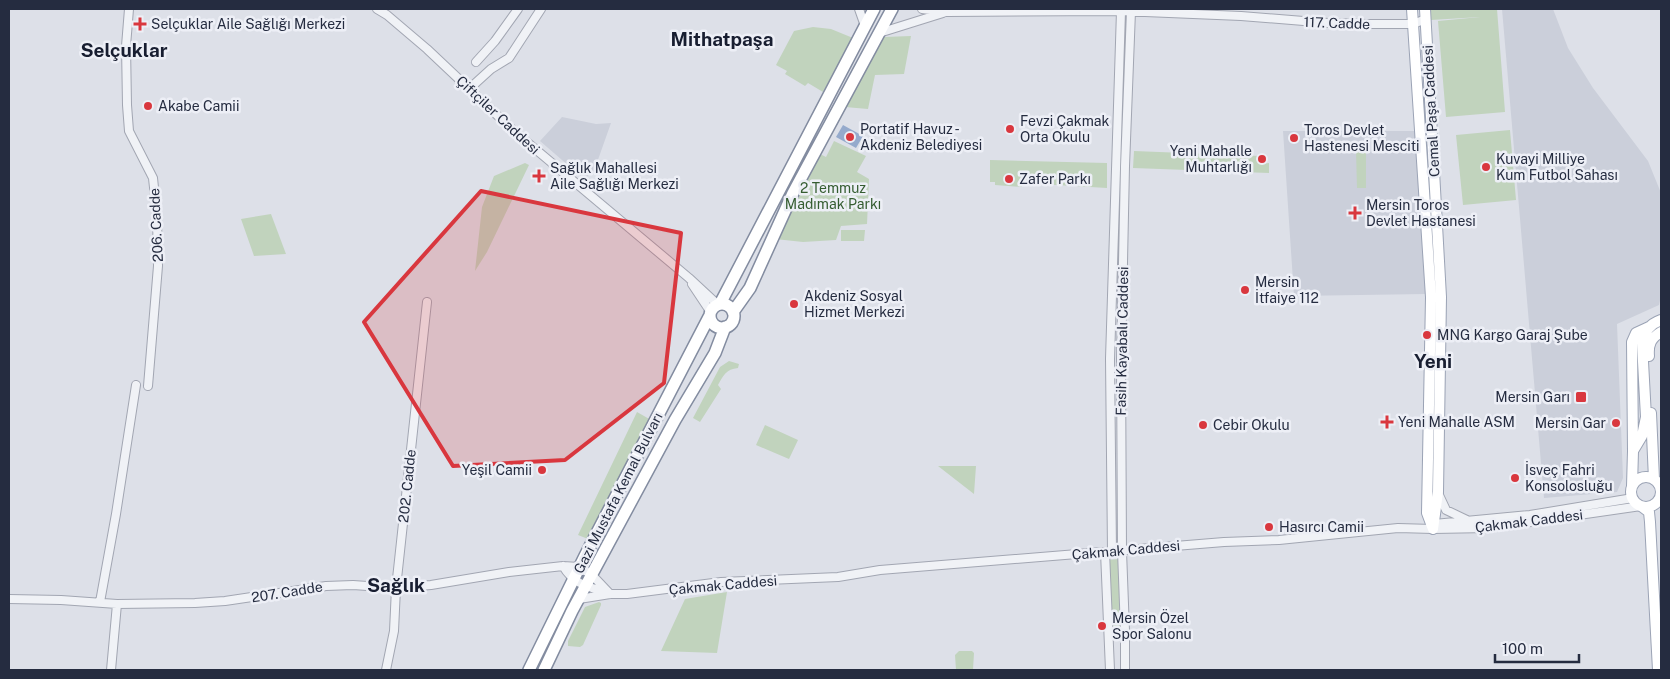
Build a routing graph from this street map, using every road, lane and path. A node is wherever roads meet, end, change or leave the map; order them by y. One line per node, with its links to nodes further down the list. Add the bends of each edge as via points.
1 (128, 9): 26 (street, 206. Cadde, via 126,46 130,131 153,178 157,216 158,266)
2 (377, 9): 18 (street, Çiftçiler Caddesi, via 427,49)
3 (518, 9): 17 (street)
4 (540, 9): 18 (street, via 509,58 491,69)
5 (858, 9): 15 (street)
6 (874, 9): 15 (highway, Gazi Mustafa Kemal Bulvarı)
7 (892, 9): 16 (highway)
8 (922, 9): 12 (street, 117. Cadde)
9 (1412, 9): 14 (main road, Cemal Paşa Caddesi)
10 (1121, 11): 11 (street, 117. Cadde); 12 (street, 117. Cadde); 35 (street, Fasih Kayabalı Caddesi, via 1110,359)
11 (1131, 11): 14 (street, 117. Cadde, via 1328,23); 34 (street, Fasih Kayabalı Caddesi, via 1121,359)
12 (947, 12): 16 (street, 117. Cadde)
13 (1426, 14): 14 (street, 117. Cadde); 29 (main road, Cemal Paşa Caddesi, via 1441,297)
14 (1413, 24): 33 (main road, Cemal Paşa Caddesi, via 1431,297 1427,513)
15 (865, 26): 20 (highway, Gazi Mustafa Kemal Bulvarı)
16 (878, 33): 21 (highway, via 794,193 750,288)
17 (476, 62)
18 (469, 90): 20 (street, Çiftçiler Caddesi, via 689,278)
19 (428, 302): 41 (street, 202. Cadde)
20 (714, 309): 21 (highway, via 729,306); 23 (highway, via 715,326); 37 (highway, Gazi Mustafa Kemal Bulvarı)
21 (733, 312): 23 (highway, via 733,320)
22 (1661, 320): 28 (main road, via 1649,326 1642,343 1646,417 1642,436 1633,451)
23 (726, 327): 38 (highway, Gazi Mustafa Kemal Bulvarı)
24 (1661, 332): 27 (main road, via 1651,340 1649,347)
25 (136, 385): 45 (street)
26 (148, 386)
27 (1654, 480): 28 (main road, via 1641,478); 31 (main road, via 1660,487 1660,497 1650,506)
28 (1632, 486): 30 (main road)
29 (1438, 492): 32 (street, Çakmak Caddesi, via 1446,510); 33 (main road, Cemal Paşa Caddesi)
30 (1632, 498): 31 (main road); 32 (street, Çakmak Caddesi, via 1530,515)
31 (1641, 506): 33 (street, Çakmak Caddesi, via 1489,528); 53 (main road, via 1649,512)
32 (1469, 520): 33 (street, Çakmak Caddesi)
33 (1435, 525): 34 (street, Çakmak Caddesi)
34 (1122, 551): 35 (street, Çakmak Caddesi); 52 (street, Fasih Kayabalı Caddesi)
35 (1109, 552): 42 (street, Çakmak Caddesi, via 880,570 838,577 722,582); 51 (street, Fasih Kayabalı Caddesi)
36 (563, 566): 37 (street, 207. Cadde); 39 (street); 41 (street, 207. Cadde)
37 (579, 567): 38 (street); 39 (highway, Gazi Mustafa Kemal Bulvarı)
38 (592, 575): 40 (highway, Gazi Mustafa Kemal Bulvarı); 42 (street)
39 (573, 580): 40 (street); 49 (highway, Gazi Mustafa Kemal Bulvarı)
40 (586, 587): 42 (street); 44 (highway, Gazi Mustafa Kemal Bulvarı)
41 (396, 588): 46 (street, 207. Cadde, via 326,586 225,601); 48 (street, 202. Cadde, via 394,631)
42 (610, 594): 44 (street)
43 (9, 599): 45 (street, 207. Cadde)
44 (579, 599): 50 (highway, Gazi Mustafa Kemal Bulvarı)
45 (100, 602): 46 (street, 207. Cadde)
46 (117, 604): 47 (street)
47 (111, 670)
48 (386, 670)
49 (529, 670)
50 (544, 670)
51 (1110, 670)
52 (1125, 670)
53 (1658, 670)

